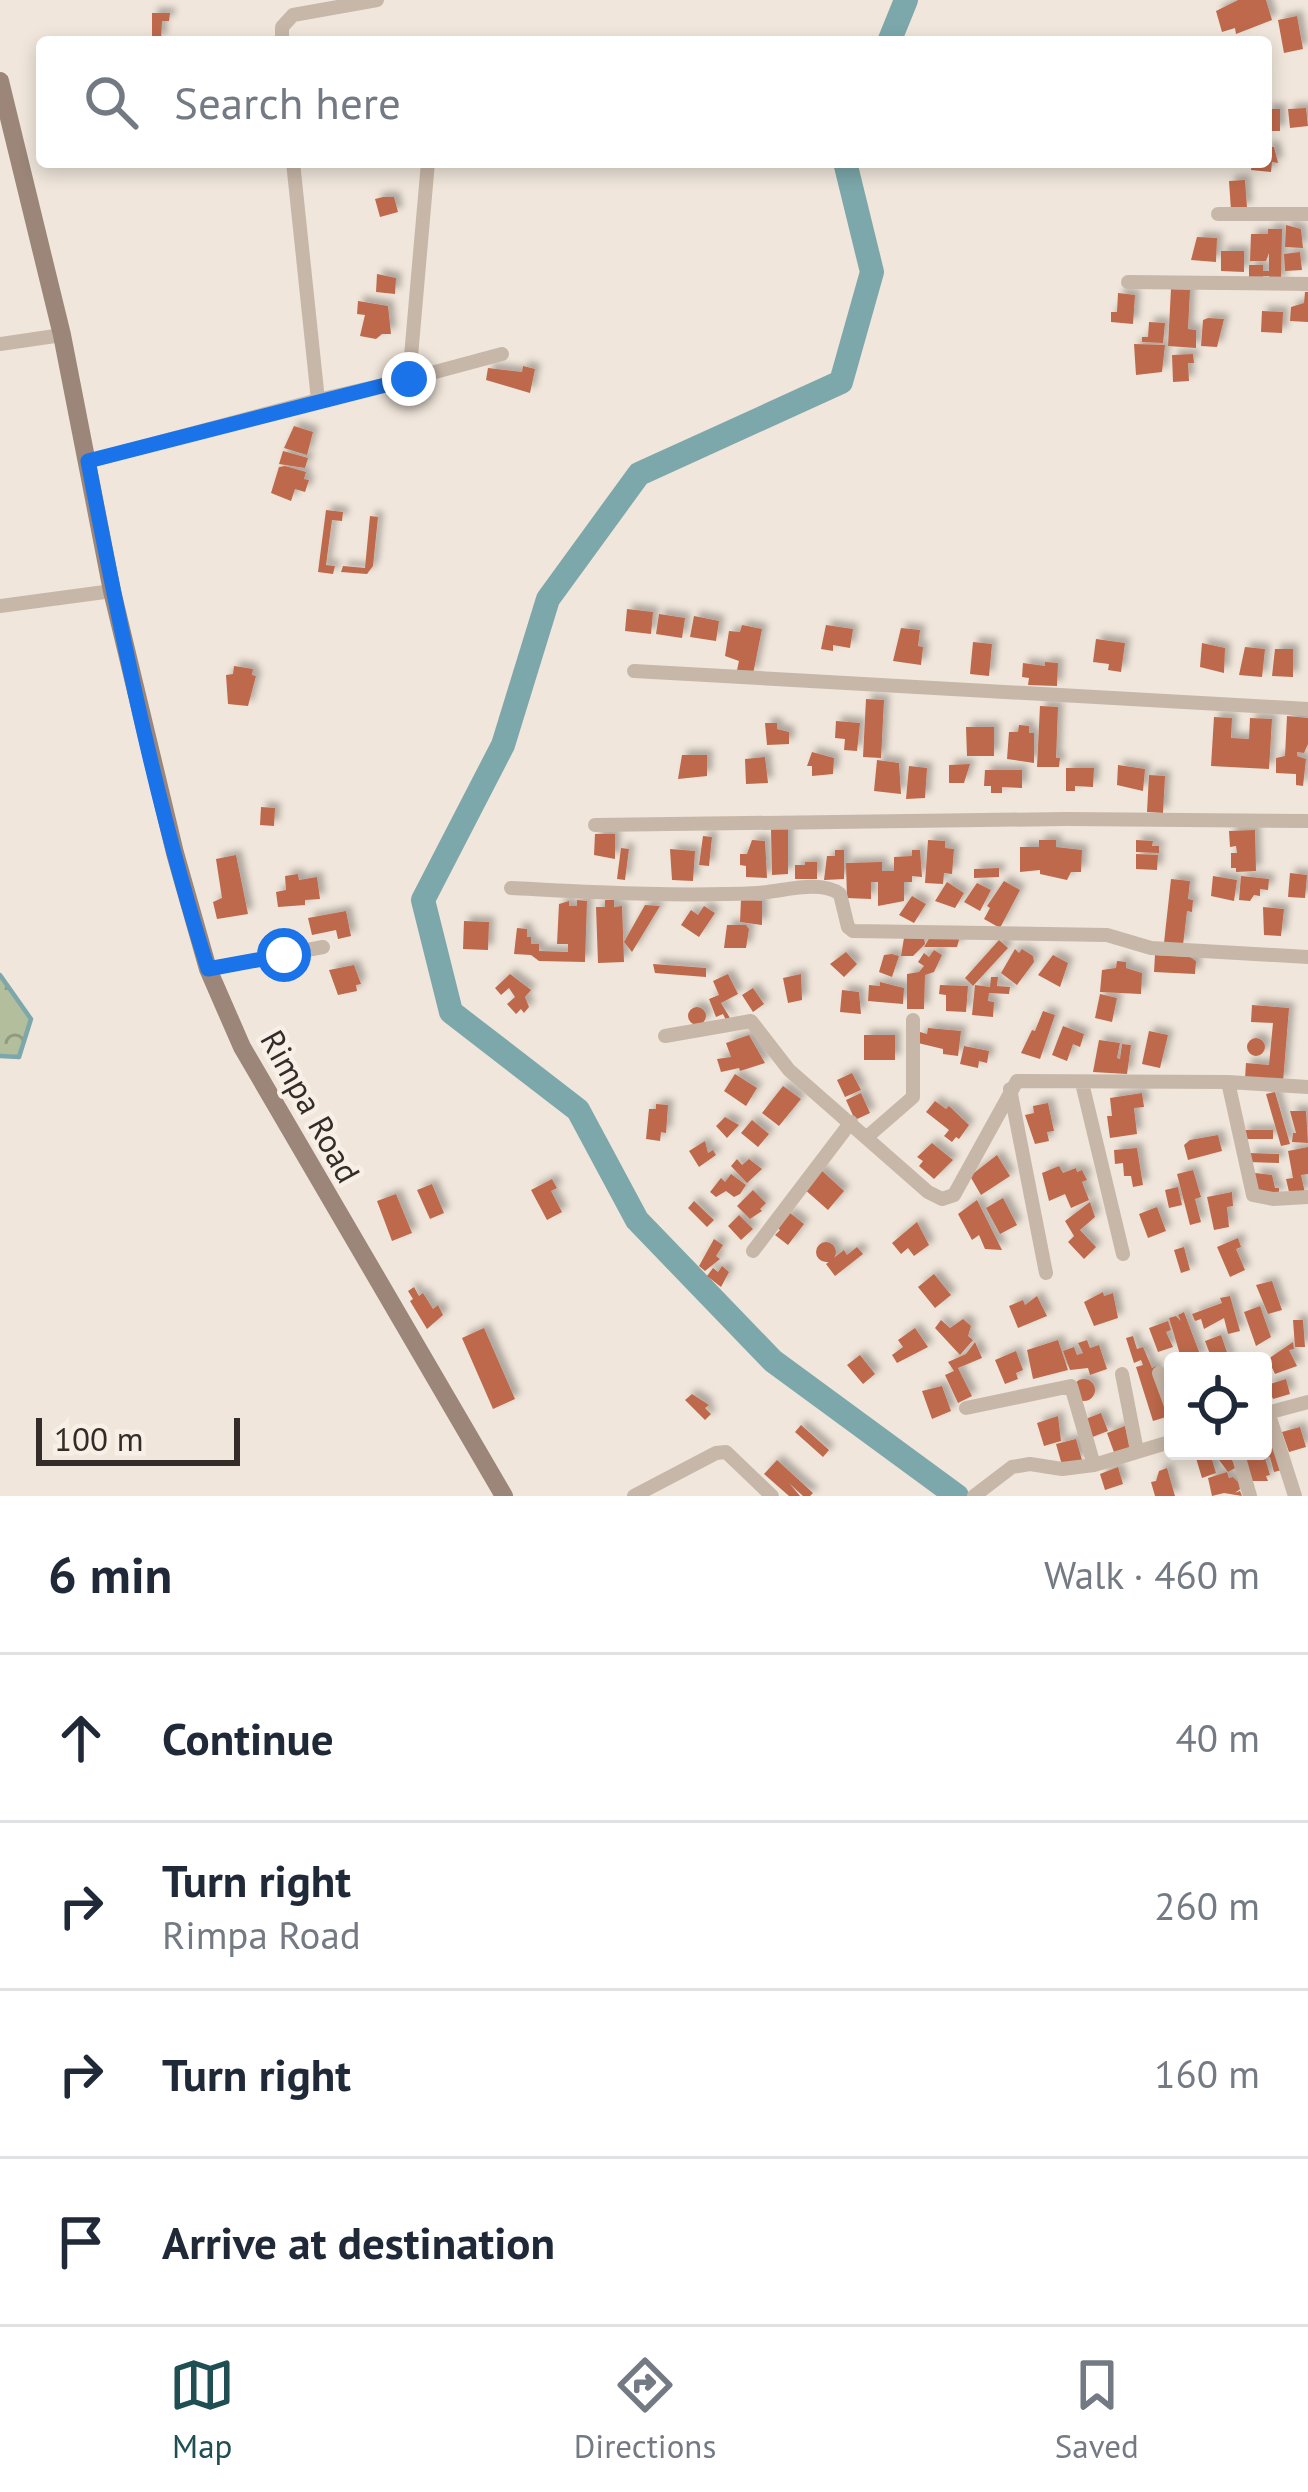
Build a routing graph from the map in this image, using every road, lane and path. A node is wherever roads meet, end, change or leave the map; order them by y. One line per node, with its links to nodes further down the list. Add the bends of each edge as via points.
1 (377, 0): 2 (street, via 293,15)
2 (282, 36)
3 (0, 81): 10 (street, Rimpa Road)
4 (294, 168): 14 (street)
5 (427, 168): 13 (street)
6 (1218, 214): 7 (street)
7 (1308, 214)
8 (1128, 282): 9 (street)
9 (1308, 284)
10 (62, 335): 11 (street); 15 (street, Rimpa Road)
11 (0, 344)
12 (502, 354): 13 (street)
13 (409, 379): 14 (street)
14 (318, 400): 15 (street)
15 (88, 461): 16 (street, Rimpa Road)
16 (112, 591): 17 (street); 25 (street, Rimpa Road)
17 (0, 606)
18 (634, 671): 19 (street)
19 (1308, 709)
20 (1308, 821): 21 (street)
21 (595, 825)
22 (511, 888): 24 (street, via 636,894 824,887 839,894 854,931 1108,935 1151,947)
23 (323, 947): 25 (street)
24 (1308, 957)
25 (208, 969): 49 (street, Rimpa Road, via 242,1047)
26 (913, 1020): 33 (street, via 913,1097)
27 (665, 1036): 32 (street, via 751,1021 789,1070)
28 (1228, 1082): 29 (street); 30 (street); 34 (street, via 1253,1195)
29 (1082, 1083): 31 (street, via 1027,1079); 36 (street)
30 (1308, 1087)
31 (1010, 1089): 33 (street, via 950,1199 928,1192); 37 (street)
32 (850, 1123): 33 (street); 35 (street)
33 (867, 1137)
34 (1308, 1197)
35 (753, 1251)
36 (1124, 1254)
37 (1046, 1273)
38 (1159, 1373): 40 (street)
39 (1122, 1374): 46 (street)
40 (1164, 1387)
41 (1308, 1402): 43 (street)
42 (966, 1408): 48 (street, via 1071,1386)
43 (1272, 1411)
44 (1272, 1430): 54 (street)
45 (1164, 1443): 46 (street)
46 (1137, 1450): 48 (street)
47 (1240, 1460): 53 (street)
48 (1094, 1465): 52 (street, via 1012,1467)
49 (503, 1496)
50 (634, 1496): 51 (street, via 726,1452)
51 (772, 1496)
52 (974, 1496)
53 (1250, 1496)
54 (1295, 1496)

